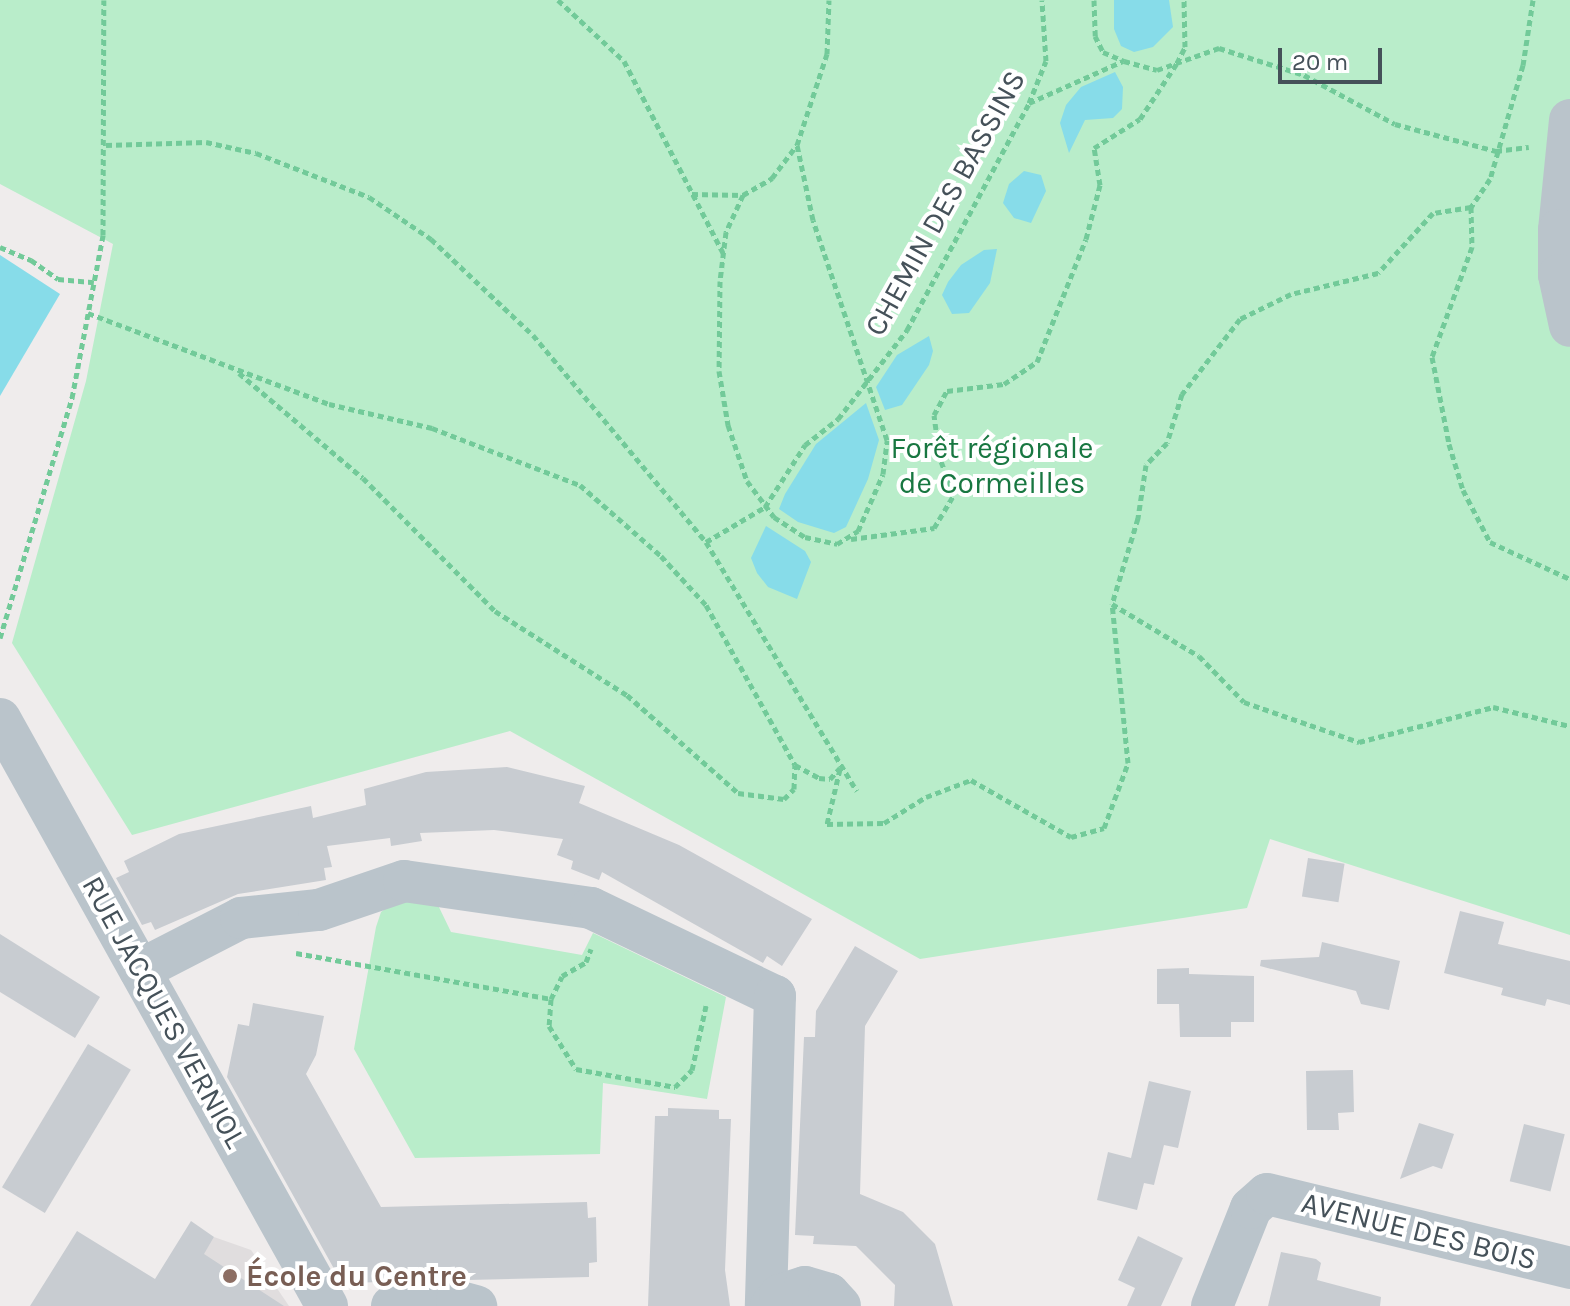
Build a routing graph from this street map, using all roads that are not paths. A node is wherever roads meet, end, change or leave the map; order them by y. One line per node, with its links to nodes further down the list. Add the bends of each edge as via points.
1 (1570, 120): 2 (street, via 1559,275)
2 (1570, 326)
3 (0, 719): 4 (street, RUE JACQUES VERNIOL)
4 (140, 970): 6 (street, RUE JACQUES VERNIOL); 9 (street, via 241,918 319,910 404,881 591,908 775,996)
5 (1570, 1268): 11 (street, AVENUE DES BOIS, via 1267,1194 1251,1208)
6 (327, 1306)
7 (392, 1306): 8 (street, via 457,1301)
8 (476, 1306)
9 (768, 1306): 10 (street, via 780,1295 805,1287 829,1294)
10 (840, 1306)
11 (1212, 1306)

